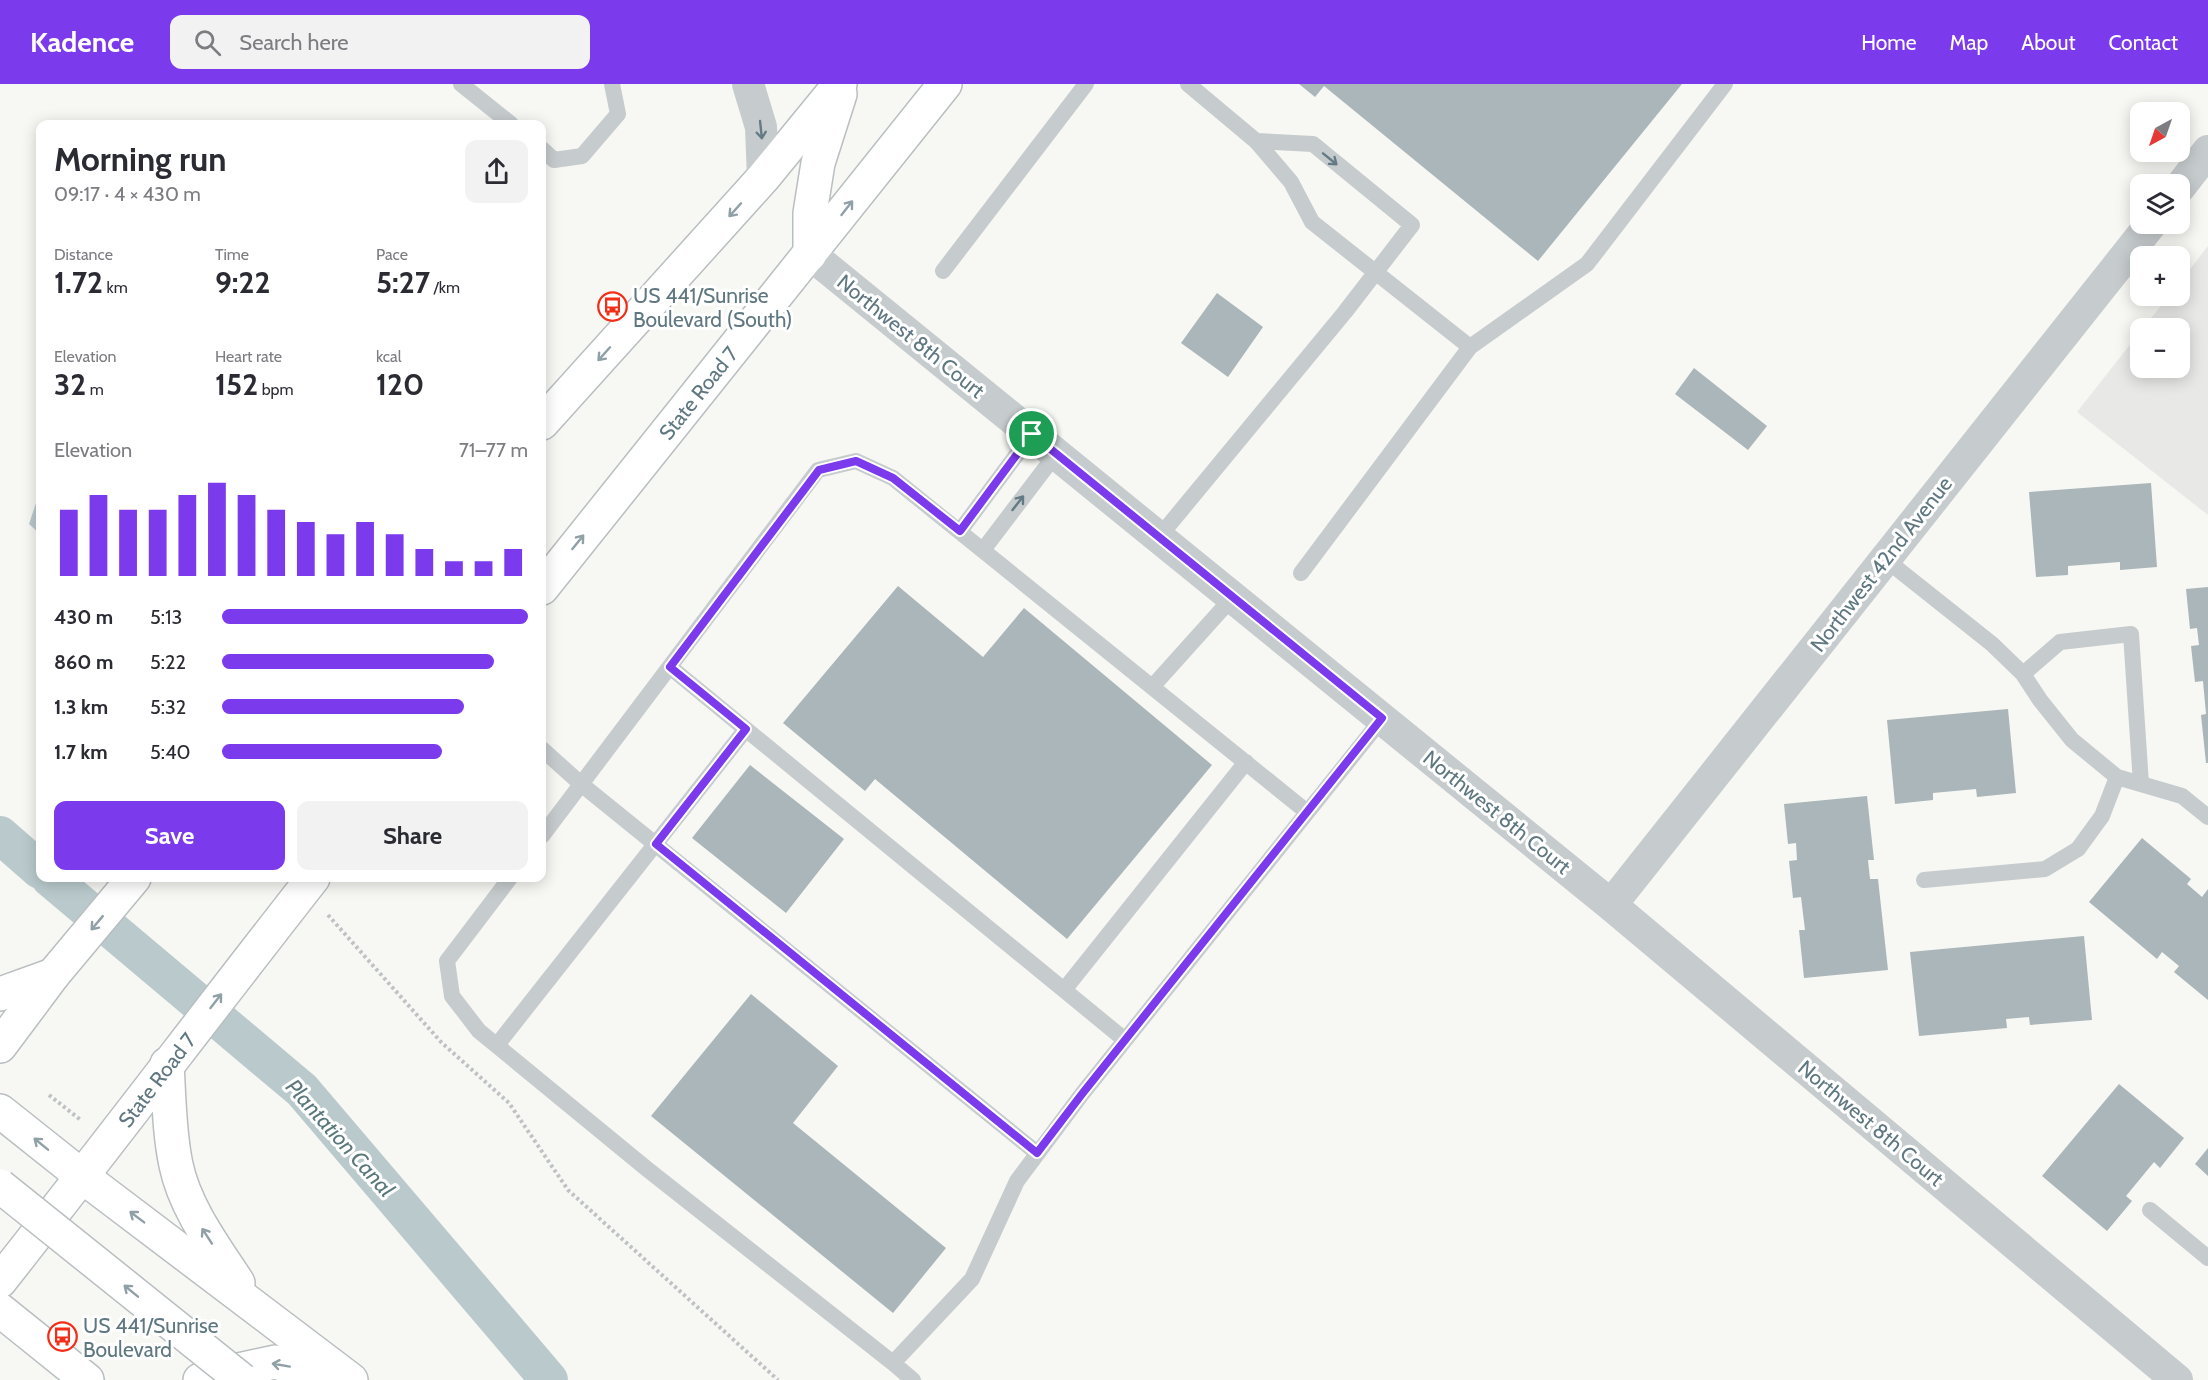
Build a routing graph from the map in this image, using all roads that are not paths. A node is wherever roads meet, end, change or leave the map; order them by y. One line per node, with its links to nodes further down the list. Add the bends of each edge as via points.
1 (461, 84): 9 (lane)
2 (612, 84): 12 (lane, via 618,114 582,156 554,160)
3 (748, 84): 14 (street, one-way to 14, via 761,127)
4 (841, 84): 14 (main road); 16 (main road, via 818,163 810,213)
5 (945, 84): 16 (main road, State Road 7, one-way to 5)
6 (1086, 84): 17 (lane)
7 (1188, 84): 10 (lane)
8 (1725, 84): 19 (lane, via 1587,264)
9 (506, 120)
10 (1256, 141): 18 (lane, via 1291,182 1312,222); 18 (lane, one-way to 18, via 1313,144 1412,225)
11 (2208, 151): 13 (street)
12 (546, 153)
13 (2190, 174)
14 (763, 178): 20 (main road, one-way to 20)
15 (2143, 234): 26 (street, Northwest 42nd Avenue)
16 (810, 254): 21 (street, Northwest 8th Court); 28 (main road, State Road 7, one-way to 16)
17 (943, 271)
18 (1374, 272): 19 (lane); 24 (lane)
19 (1470, 347): 27 (lane)
20 (546, 419)
21 (1032, 434): 22 (street, Northwest 8th Court); 23 (lane)
22 (1056, 454): 24 (street, Northwest 8th Court); 25 (lane, one-way to 22)
23 (960, 531): 25 (lane); 30 (lane, via 893,478 856,461 819,470)
24 (1159, 537): 29 (street, Northwest 8th Court)
25 (983, 550): 32 (lane)
26 (1885, 559): 31 (lane, via 1992,644); 48 (street, Northwest 42nd Avenue)
27 (1301, 573)
28 (546, 583)
29 (1233, 597): 32 (lane); 33 (street, Northwest 8th Court)
30 (670, 667): 34 (lane); 38 (lane)
31 (2023, 674): 37 (lane, via 2073,740); 39 (lane, via 2060,642 2131,634)
32 (1152, 687): 36 (lane)
33 (1382, 718): 40 (lane); 48 (street, Northwest 8th Court)
34 (746, 729): 43 (lane); 50 (lane)
35 (546, 752): 38 (lane)
36 (1246, 762): 40 (lane); 50 (lane)
37 (2117, 777): 39 (lane); 44 (lane, via 2102,816 2078,849 2045,869)
38 (581, 784): 42 (lane); 43 (lane)
39 (2141, 784): 41 (lane, via 2182,796)
40 (1307, 812): 52 (lane)
41 (2208, 817)
42 (546, 831)
43 (656, 844): 53 (lane); 57 (lane)
44 (1924, 880)
45 (131, 882): 49 (main road, one-way to 49)
46 (507, 882): 53 (lane, via 447,961 452,996 479,1031)
47 (309, 883): 55 (main road, State Road 7, one-way to 47)
48 (1611, 905): 72 (street, Northwest 8th Court)
49 (53, 975): 51 (main road); 54 (main road)
50 (1064, 990): 52 (lane)
51 (0, 994)
52 (1125, 1040): 57 (lane)
53 (497, 1045): 65 (lane)
54 (0, 1046)
55 (167, 1064): 58 (main road, State Road 7); 63 (main road, one-way to 55, via 196,1219 176,1166)
56 (0, 1111): 58 (main road, one-way to 56)
57 (1037, 1153): 65 (lane, via 1017,1181 972,1279)
58 (83, 1177): 62 (main road, State Road 7); 63 (main road, one-way to 58)
59 (0, 1186): 68 (main road, one-way to 59, bridge)
60 (2150, 1210): 61 (lane)
61 (2208, 1258)
62 (0, 1281)
63 (251, 1303): 70 (main road)
64 (0, 1310): 66 (main road)
65 (893, 1363): 71 (lane)
66 (87, 1380)
67 (200, 1380): 69 (main road, one-way to 67, via 275,1362)
68 (242, 1380)
69 (337, 1380)
70 (351, 1380)
71 (914, 1380)
72 (2178, 1380)

